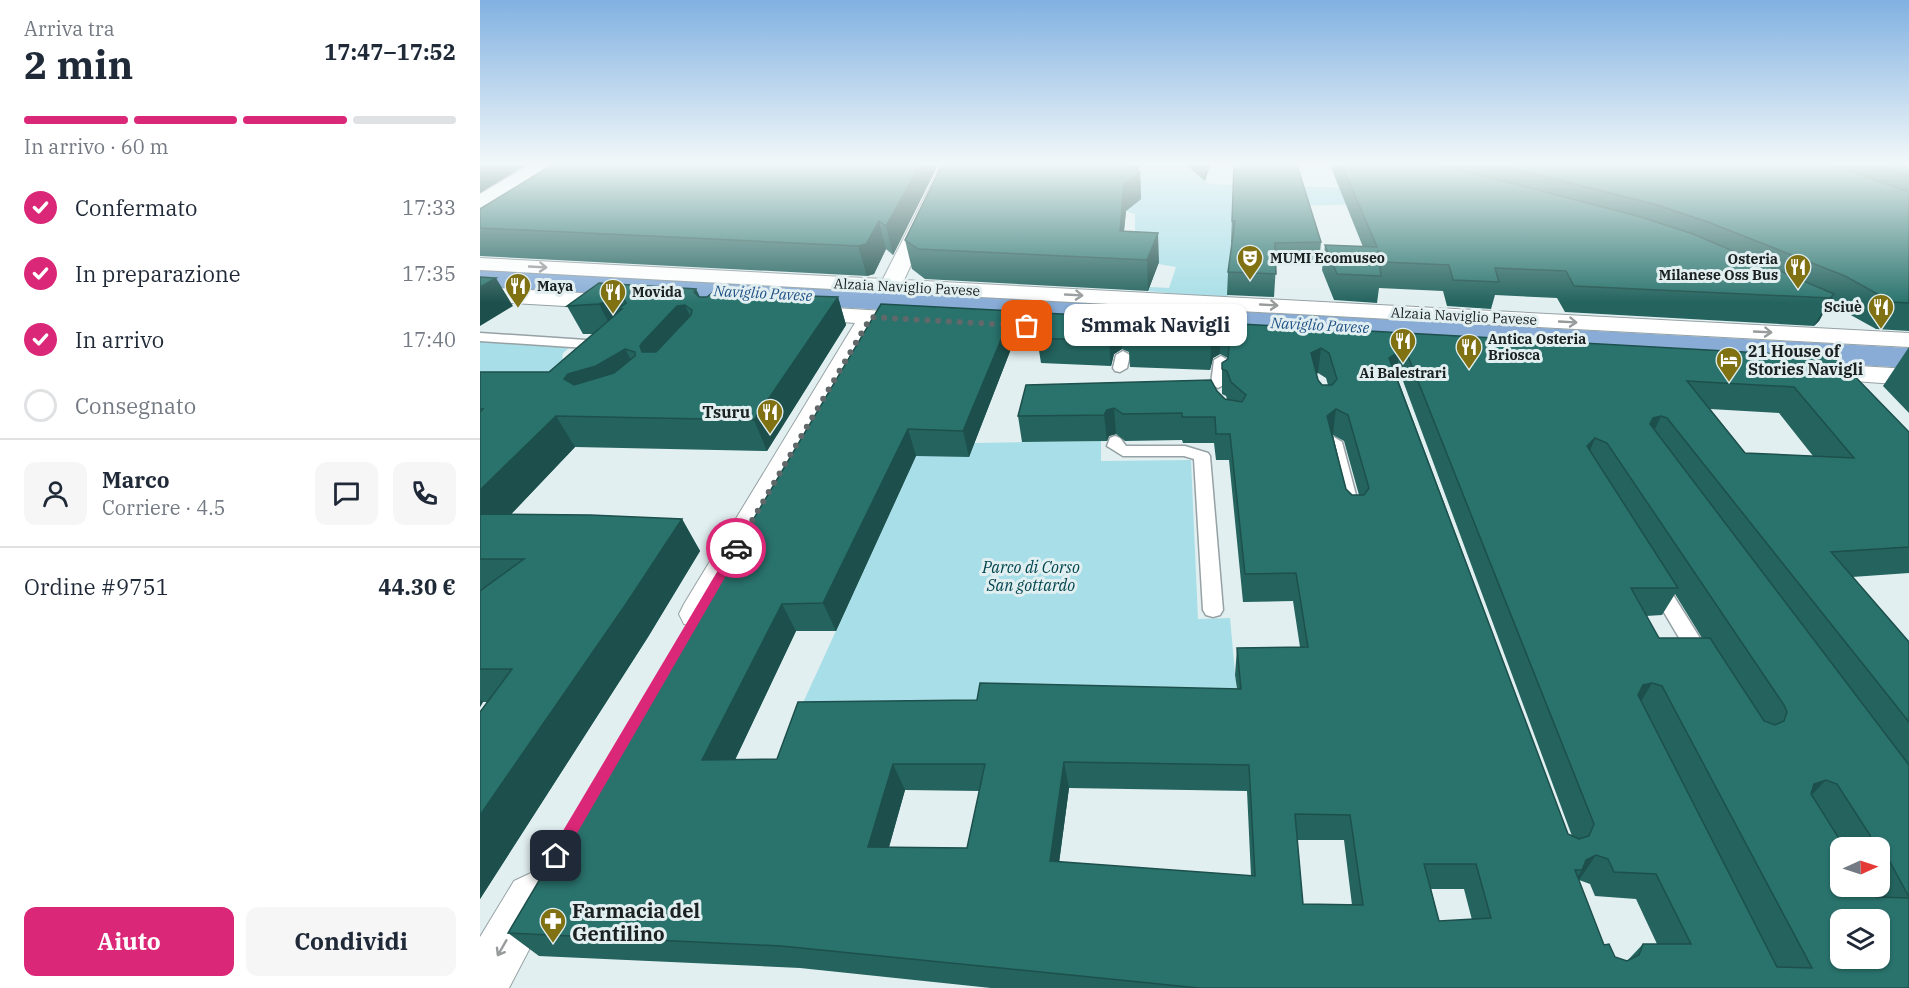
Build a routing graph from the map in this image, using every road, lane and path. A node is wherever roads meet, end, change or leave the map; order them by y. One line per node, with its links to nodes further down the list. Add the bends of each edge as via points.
1 (926, 211): 4 (street)
2 (480, 264): 4 (street, Alzaia Naviglio Pavese, one-way to 4)
3 (480, 294): 5 (street)
4 (880, 302): 6 (street); 8 (street, via 948,322); 10 (street, Alzaia Naviglio Pavese, one-way to 10); 24 (street)
5 (641, 304)
6 (782, 312)
7 (1830, 315): 10 (street)
8 (1099, 330)
9 (480, 337): 11 (lane, via 586,344)
10 (1874, 338): 12 (street, Alzaia Naviglio Pavese)
11 (614, 339)
12 (1909, 340)
13 (1222, 346): 17 (lane)
14 (1781, 369): 15 (street)
15 (1840, 373): 16 (street); 18 (street)
16 (1909, 377)
17 (1218, 384)
18 (1866, 401)
19 (1115, 441): 23 (lane, via 1115,446 1123,451 1185,451 1202,456)
20 (1334, 442): 21 (lane)
21 (1353, 516)
22 (1647, 570): 25 (lane)
23 (1212, 609)
24 (678, 648)
25 (1709, 670)
26 (551, 864): 27 (street, one-way to 27)
27 (480, 987)

